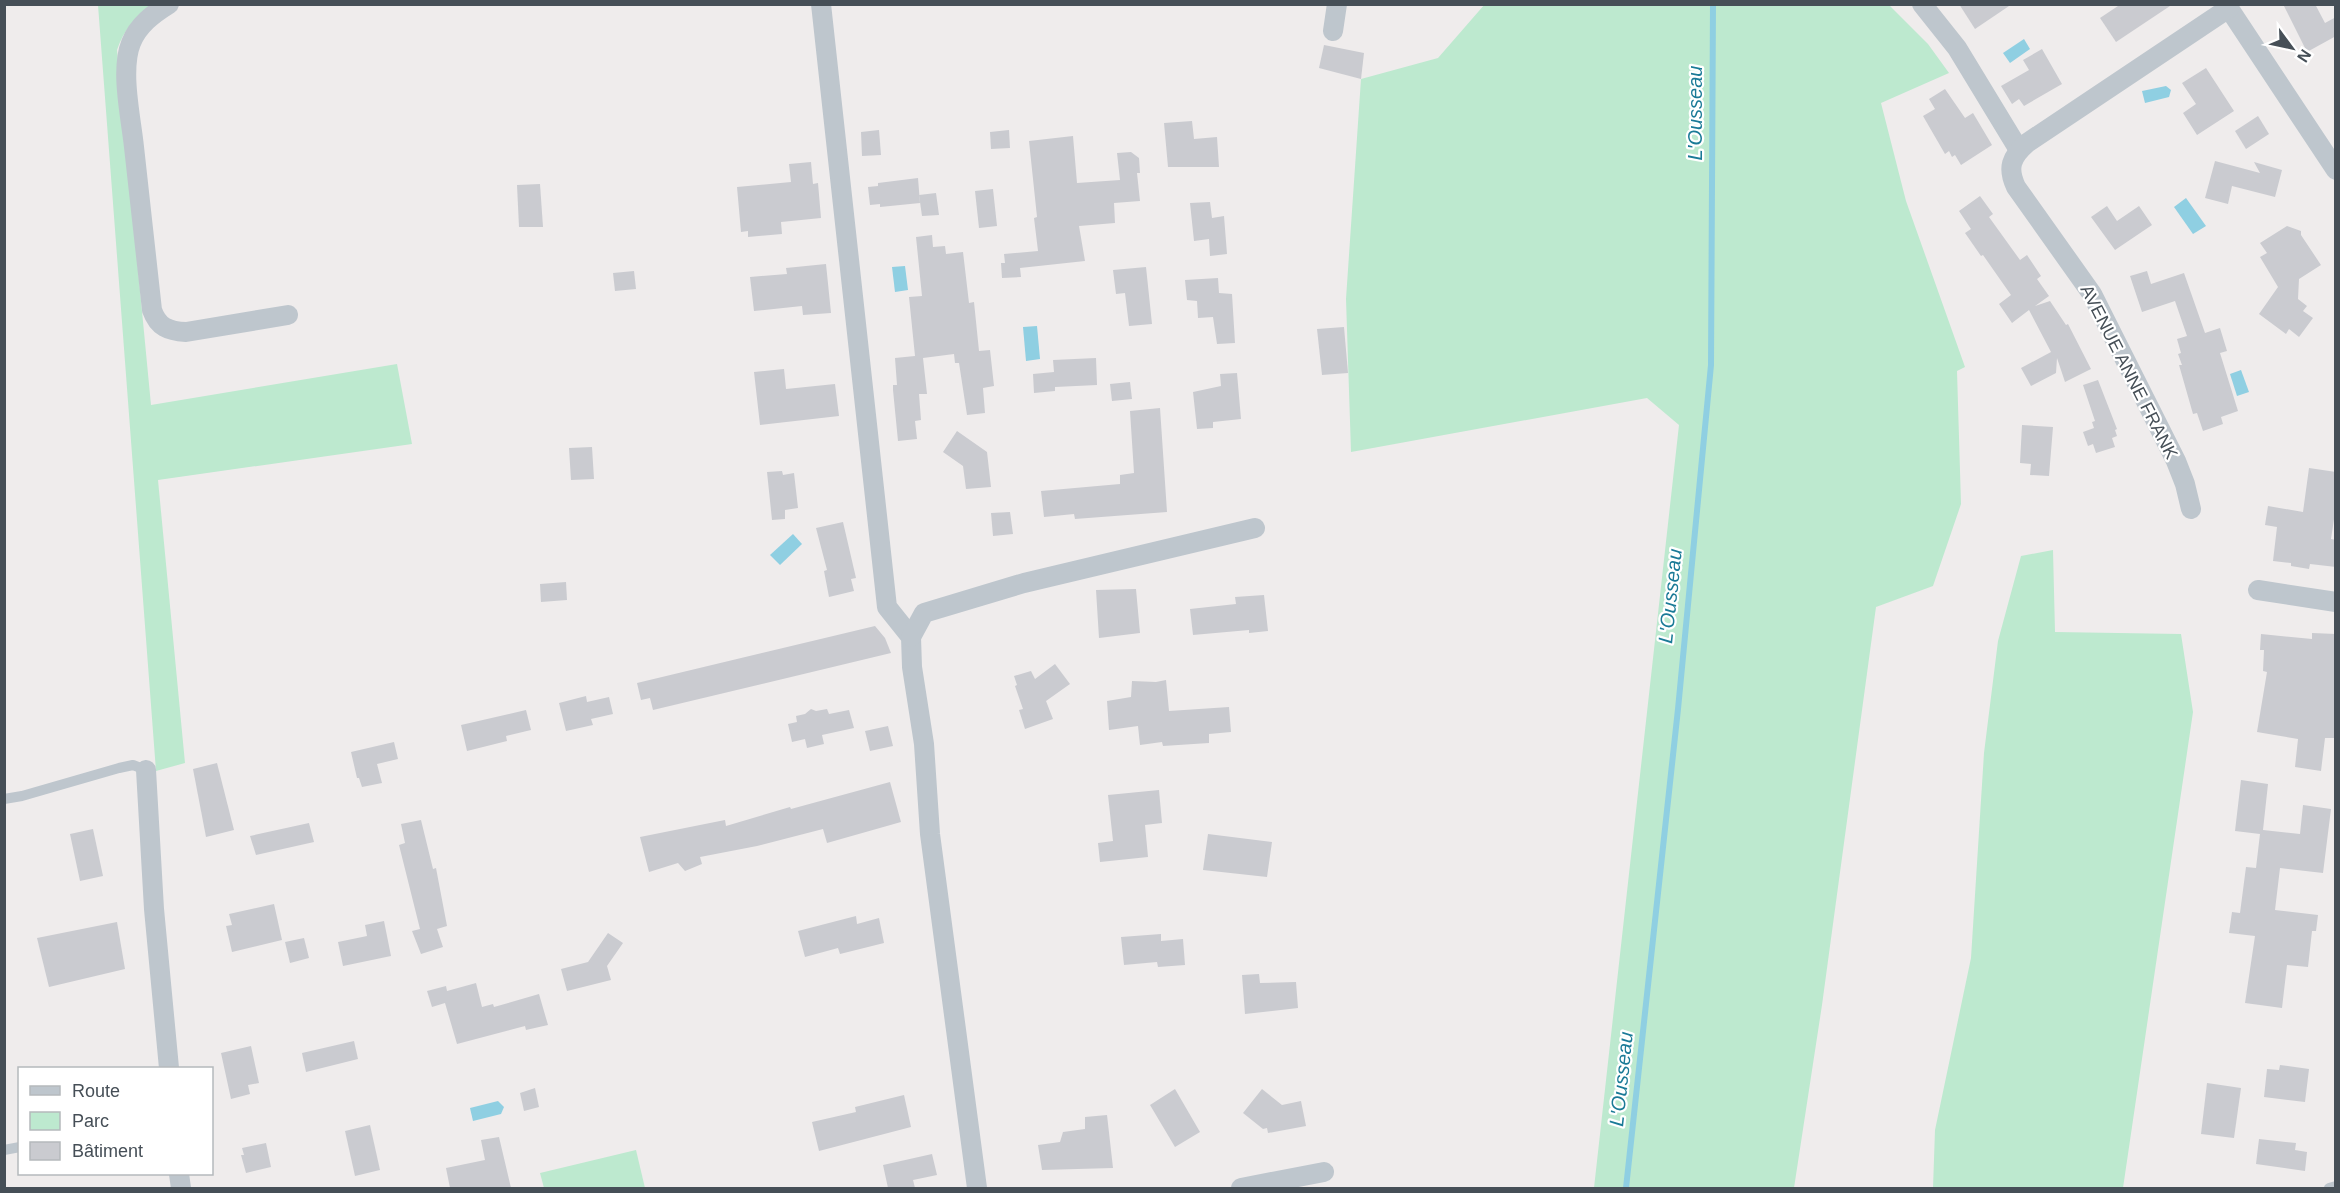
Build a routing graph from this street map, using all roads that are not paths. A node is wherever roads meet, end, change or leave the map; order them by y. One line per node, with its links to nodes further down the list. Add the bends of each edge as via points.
1 (169, 4): 9 (street, via 139,28 127,63 155,320 171,331 186,332)
2 (821, 4): 14 (street, via 887,607)
3 (1337, 4): 6 (street)
4 (1922, 4): 7 (street, via 1957,48)
5 (2227, 6): 7 (street); 8 (street)
6 (1333, 31)
7 (2019, 150): 10 (street, AVENUE ANNE FRANK, via 2011,163 2011,177 2092,294 2176,461)
8 (2336, 170)
9 (288, 315)
10 (2191, 509)
11 (1255, 528): 14 (street, via 1024,584 924,613)
12 (2258, 590): 13 (street)
13 (2336, 602)
14 (911, 637): 20 (street, via 930,834)
15 (146, 770): 16 (lane, via 133,765); 17 (street)
16 (4, 799)
17 (169, 1067)
18 (1324, 1172): 21 (street)
19 (2336, 1186): 22 (lane)
20 (977, 1188)
21 (1241, 1188)
22 (2329, 1188)

